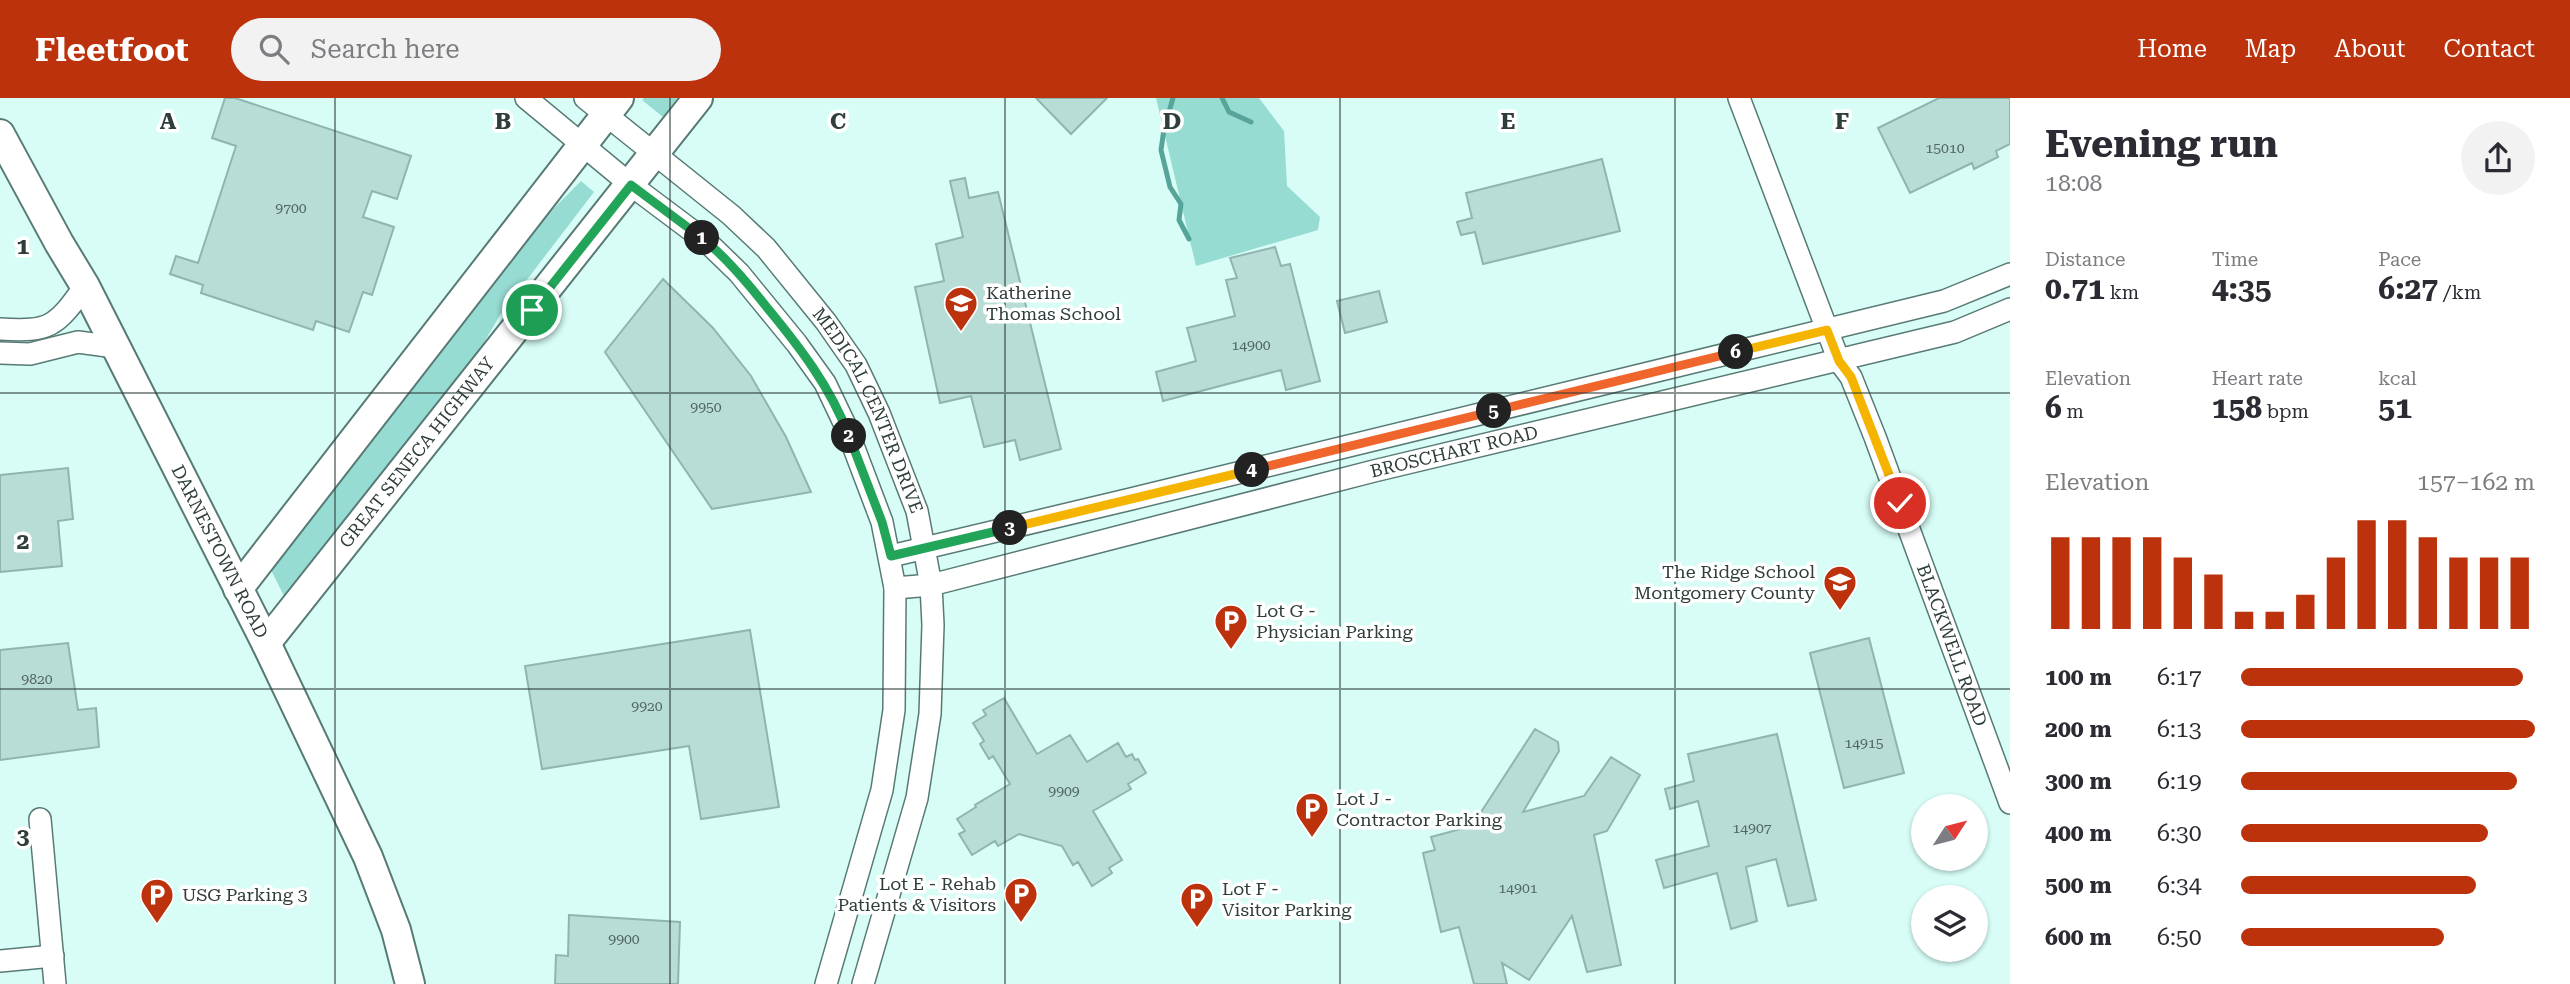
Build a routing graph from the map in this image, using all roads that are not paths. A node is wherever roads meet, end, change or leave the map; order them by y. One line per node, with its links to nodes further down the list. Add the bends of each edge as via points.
1 (526, 98): 6 (street, MEDICAL CENTER DRIVE)
2 (698, 98): 7 (main road, GREAT SENECA HIGHWAY)
3 (1739, 98): 13 (street, BLACKWELL ROAD)
4 (603, 104): 6 (main road); 7 (street, MEDICAL CENTER DRIVE)
5 (0, 134): 10 (main road, DARNESTOWN ROAD)
6 (582, 146): 8 (street, MEDICAL CENTER DRIVE); 21 (main road)
7 (656, 154): 8 (main road, GREAT SENECA HIGHWAY); 17 (street, MEDICAL CENTER DRIVE, via 766,248 856,365 917,512)
8 (631, 185): 18 (street, MEDICAL CENTER DRIVE, via 715,250 797,344 846,427); 22 (main road, GREAT SENECA HIGHWAY)
9 (2010, 274): 13 (street, BROSCHART ROAD, via 1944,301)
10 (85, 286): 12 (street, via 65,315 49,326); 14 (main road, DARNESTOWN ROAD)
11 (2010, 309): 16 (street, BROSCHART ROAD, via 1955,332)
12 (0, 328)
13 (1827, 330): 16 (street, BLACKWELL ROAD); 17 (street, BROSCHART ROAD)
14 (115, 347): 15 (street, via 78,342 30,354); 21 (main road, DARNESTOWN ROAD)
15 (0, 353)
16 (1839, 361): 19 (street, BROSCHART ROAD, via 1374,471); 23 (street, BLACKWELL ROAD, via 1851,377 1875,437)
17 (924, 548): 18 (street, BROSCHART ROAD); 19 (street, MEDICAL CENTER DRIVE)
18 (891, 556): 20 (street, MEDICAL CENTER DRIVE)
19 (931, 585): 20 (street, BROSCHART ROAD); 30 (street, MEDICAL CENTER DRIVE, via 930,714 917,797)
20 (895, 588): 29 (street, MEDICAL CENTER DRIVE, via 894,710 882,790)
21 (238, 589): 22 (main road, DARNESTOWN ROAD)
22 (266, 643): 28 (main road, DARNESTOWN ROAD, via 368,857 396,930)
23 (2010, 803)
24 (40, 819): 25 (street)
25 (53, 956): 26 (street); 27 (street)
26 (0, 961)
27 (55, 984)
28 (410, 984)
29 (826, 984)
30 (863, 984)

